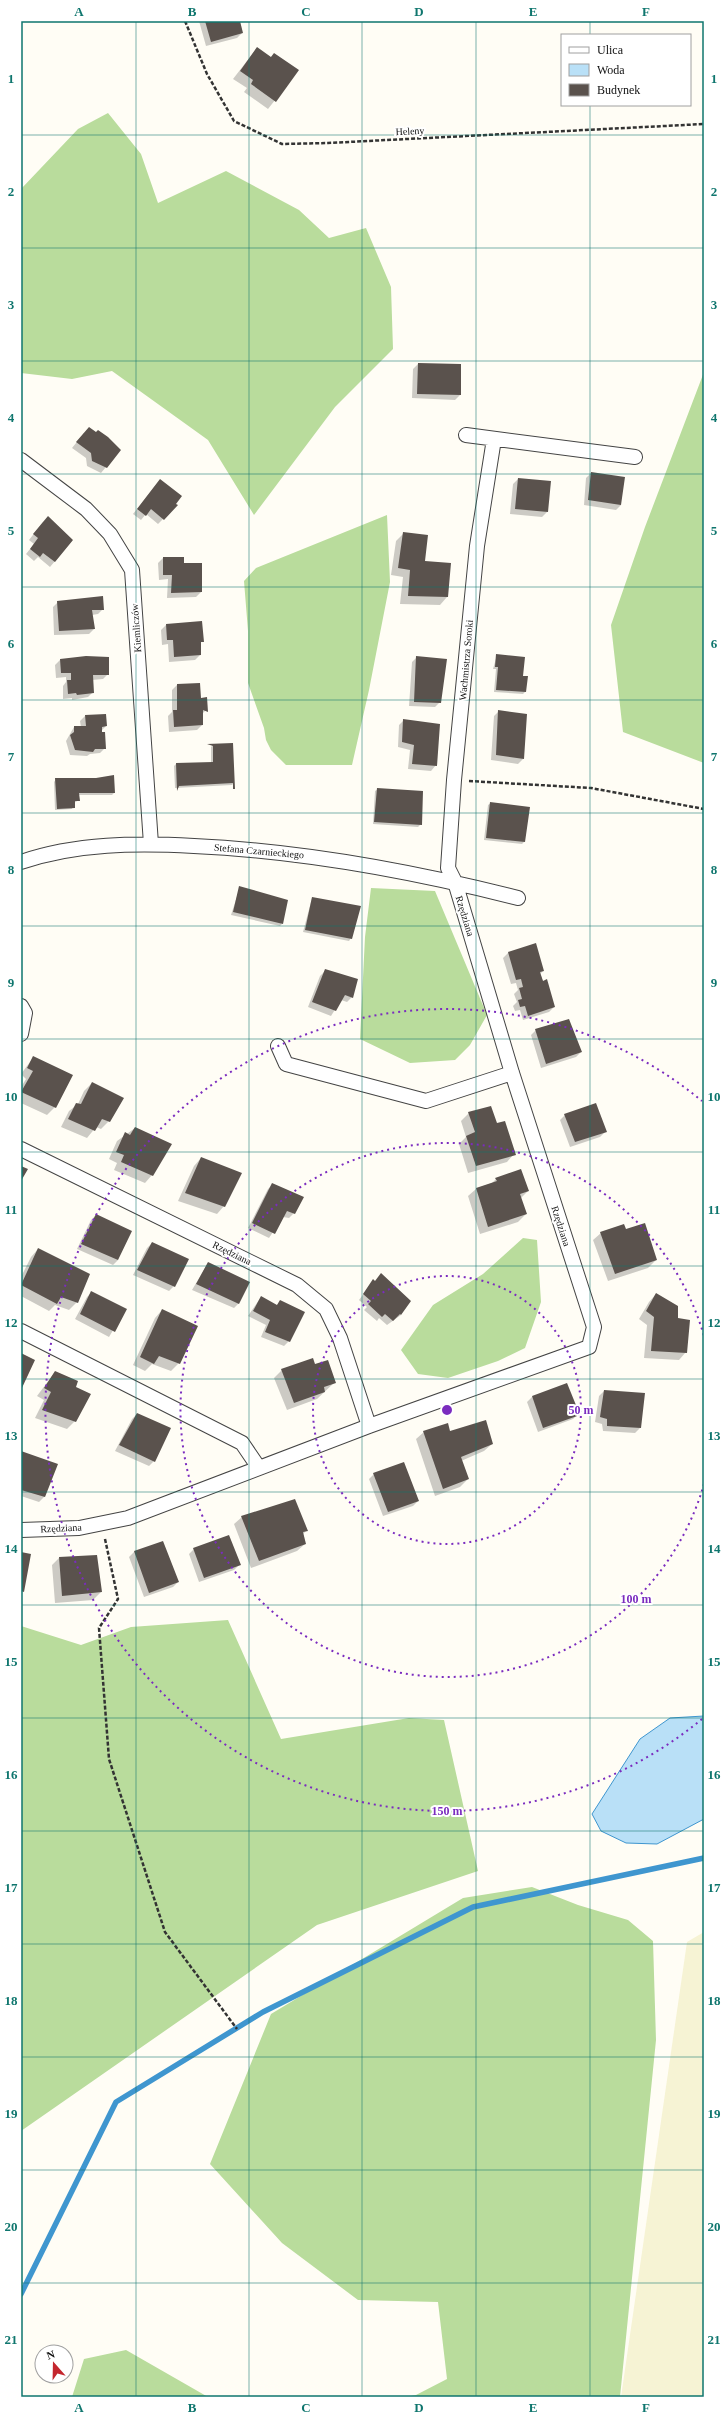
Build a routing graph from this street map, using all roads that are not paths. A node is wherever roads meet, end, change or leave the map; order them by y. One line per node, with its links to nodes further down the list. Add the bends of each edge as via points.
1 (466, 435): 2 (street)
2 (494, 439): 3 (street); 7 (street, Wachmistrza Soroki, via 477,546 454,780 448,868)
3 (635, 457)
4 (21, 460): 5 (street, Kiemliczów, via 86,510 110,534 132,570)
5 (151, 844): 6 (street, Stefana Czarnieckiego, via 99,846); 7 (street, Stefana Czarnieckiego, via 290,852)
6 (21, 862)
7 (455, 882): 8 (street, Stefana Czarnieckiego); 12 (street, Rzędziana)
8 (518, 898)
9 (21, 1006): 10 (street, via 25,1013)
10 (21, 1034)
11 (278, 1046): 12 (street, via 286,1064 426,1101)
12 (512, 1073): 15 (street, Rzędziana, via 594,1327 589,1347)
13 (21, 1148): 15 (street, Rzędziana, via 297,1285 326,1309 340,1338)
14 (21, 1331): 16 (street, via 242,1443)
15 (369, 1426): 16 (street, Rzędziana)
16 (259, 1468): 17 (street, Rzędziana, via 128,1518 80,1528)
17 (21, 1530)

